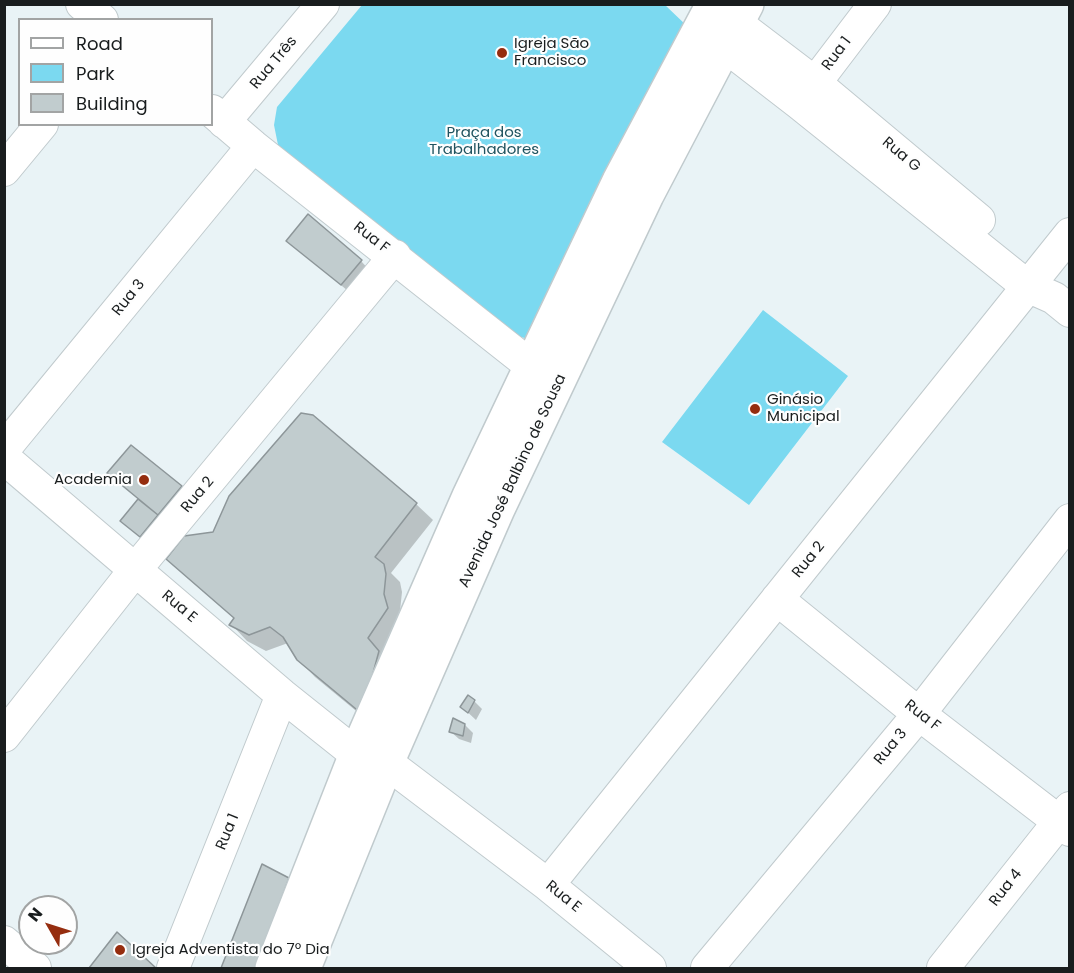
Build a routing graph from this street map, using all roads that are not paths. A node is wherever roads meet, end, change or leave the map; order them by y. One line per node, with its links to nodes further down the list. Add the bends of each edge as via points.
1 (82, 4): 5 (street)
2 (323, 4): 7 (street, Rua Três)
3 (874, 4): 6 (street, Rua 1)
4 (721, 16): 6 (street, Rua G); 11 (main road, Avenida José Balbino de Sousa)
5 (100, 18)
6 (807, 93): 14 (street, Rua G)
7 (218, 117): 9 (street, Rua F)
8 (40, 126): 10 (street)
9 (253, 146): 13 (street, Rua F); 16 (street, Rua 3)
10 (4, 170)
11 (633, 188): 15 (main road, Avenida José Balbino de Sousa); 18 (main road, Avenida José Balbino de Sousa)
12 (1070, 234): 14 (street, Rua 2)
13 (395, 256): 15 (street, Rua F); 20 (street, Rua 2)
14 (1047, 292): 21 (street, Rua 2)
15 (530, 365): 18 (main road, Avenida José Balbino de Sousa)
16 (4, 449)
17 (4, 458): 20 (street, Rua E)
18 (483, 502): 25 (main road, Avenida José Balbino de Sousa); 26 (main road, Avenida José Balbino de Sousa)
19 (1070, 520): 23 (street, Rua 3)
20 (135, 570): 22 (street, Rua E); 24 (street, Rua 2)
21 (777, 599): 23 (street, Rua F); 28 (street, Rua 2)
22 (282, 695): 25 (street, Rua E); 30 (street, Rua 1)
23 (919, 714): 27 (street, Rua F); 32 (street, Rua 3)
24 (4, 736)
25 (356, 754): 29 (main road, Avenida José Balbino de Sousa)
26 (387, 763): 28 (street, Rua E); 29 (main road, Avenida José Balbino de Sousa)
27 (1066, 820): 33 (street, Rua 4)
28 (548, 885): 31 (street, Rua E)
29 (291, 959)
30 (173, 969)
31 (650, 969)
32 (707, 969)
33 (943, 969)

